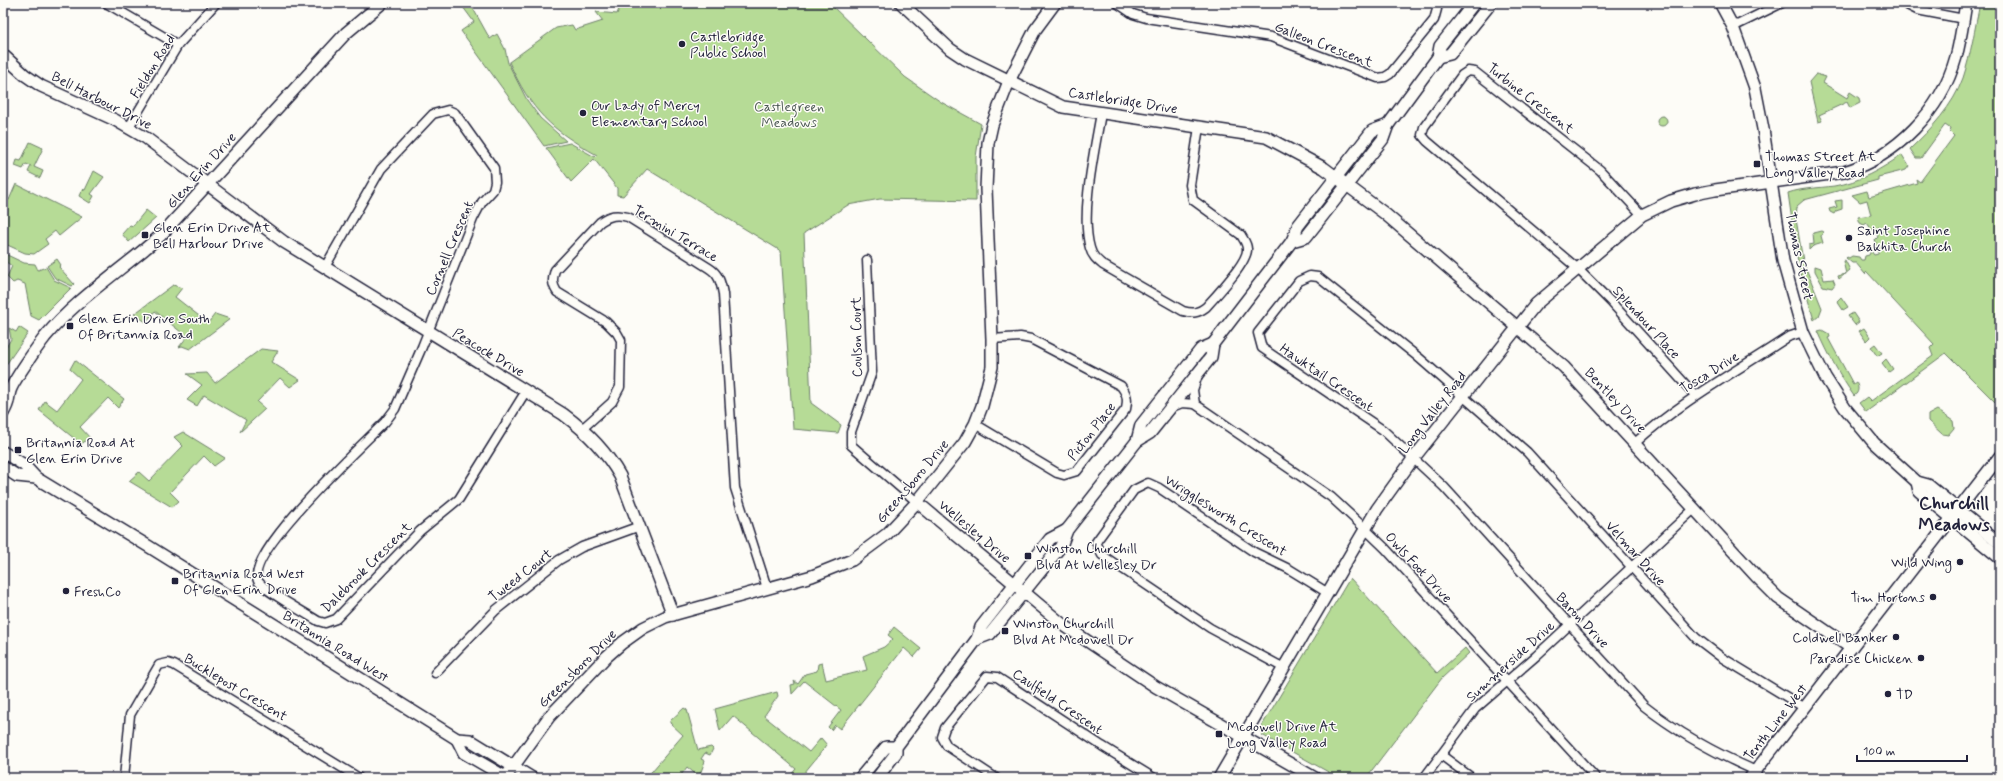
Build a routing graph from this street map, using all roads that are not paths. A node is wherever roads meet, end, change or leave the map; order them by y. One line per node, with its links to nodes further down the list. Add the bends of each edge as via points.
1 (106, 3): 16 (street)
2 (216, 3): 16 (street, Fieldon Road)
3 (382, 3): 25 (street, Glen Erin Drive, via 346,33)
4 (1055, 3): 19 (street, Greensboro Drive, via 1032,35)
5 (1117, 3): 6 (street, Galleon Crescent, via 1133,14 1146,18 1271,37 1378,78 1384,78 1434,20 1438,9)
6 (1437, 3)
7 (1474, 3): 18 (street, via 1440,46)
8 (1491, 3): 18 (street, via 1450,54)
9 (1720, 3): 15 (street, Thomas Street)
10 (1782, 3): 15 (street)
11 (1903, 3): 14 (street, via 1917,10)
12 (1966, 3): 14 (street, Long Valley Road)
13 (904, 4): 19 (street, Castlebridge Drive, via 950,49)
14 (1964, 19): 26 (street, Long Valley Road, via 1956,58 1942,92 1923,119 1901,141 1883,155 1854,169)
15 (1733, 27): 26 (street, Thomas Street, via 1755,88)
16 (178, 45): 22 (street, Fieldon Road)
17 (3, 55): 22 (street, Bell Harbour Drive, via 41,86)
18 (1438, 57): 21 (street)
19 (1009, 81): 20 (street, Castlebridge Drive, via 1063,107); 36 (street, Greensboro Drive, via 992,125 987,156)
20 (1100, 113): 23 (street, Castlebridge Drive); 23 (street, via 1087,207 1090,249 1095,259 1103,265 1190,313 1206,307 1244,260 1247,250 1241,235 1193,200 1190,184)
21 (1388, 125): 24 (street, via 1372,132); 27 (street, via 1383,139)
22 (129, 127): 25 (street, Bell Harbour Drive)
23 (1199, 127): 24 (street, Castlebridge Drive, via 1266,137)
24 (1336, 177): 27 (street, Castlebridge Drive); 29 (street, via 1298,226)
25 (208, 183): 31 (street, Peacock Drive, via 268,232); 40 (street, Glen Erin Drive, via 160,236 98,285 63,317)
26 (1771, 183): 28 (street, Long Valley Road, via 1695,194 1671,201); 35 (street, Thomas Street, via 1786,275)
27 (1347, 184): 29 (street, via 1306,237); 33 (street, Bentley Drive)
28 (1642, 215): 32 (street, Long Valley Road); 32 (street, Turbine Crescent, via 1600,170 1479,74 1468,71 1462,75 1426,121 1423,137)
29 (1292, 241): 37 (street)
30 (867, 260): 55 (street, Coulson Court, via 872,372 851,432 851,445)
31 (325, 267): 34 (street, Peacock Drive); 34 (street, Cornell Crescent, via 381,169 433,114 448,110 455,114 494,168 496,182 473,219)
32 (1578, 268): 33 (street, Long Valley Road, via 1536,304); 42 (street, Splendour Place)
33 (1518, 327): 41 (street, Long Valley Road); 49 (street, Bentley Drive, via 1564,367)
34 (428, 332): 39 (street, Peacock Drive); 39 (street, Dalebrook Crescent, via 395,409 386,422 285,525 258,566 256,574 261,585 318,621 325,623 336,619 420,531 459,499)
35 (1803, 332): 42 (street, Tosca Drive, via 1788,338); 57 (street, Thomas Street, via 1825,377 1845,408 1874,443 1917,482 1919,491)
36 (992, 339): 46 (street, Greensboro Drive, via 992,367 988,388); 46 (street, Picton Place, via 1020,337 1042,343 1121,386 1128,400 1126,409 1077,471 1064,475)
37 (1213, 344): 38 (street, via 1211,357); 48 (street, via 1201,349 1141,425)
38 (1201, 369): 43 (street, via 1194,383); 44 (street)
39 (526, 391): 47 (street, Peacock Drive)
40 (7, 392): 45 (street, Glen Erin Drive, via 10,402)
41 (1463, 395): 52 (street, Long Valley Road); 52 (street, Hawktail Crescent, via 1318,277 1310,276 1299,281 1268,320 1258,333 1262,348 1383,430); 63 (street, Velmar Drive, via 1538,463)
42 (1695, 395): 49 (street, Tosca Drive, via 1661,419)
43 (1195, 404): 44 (street, via 1182,403); 59 (street, Owls Foot Drive, via 1331,497)
44 (1170, 408): 48 (street, via 1150,433)
45 (3, 413)
46 (975, 424): 55 (street, Greensboro Drive, via 965,442)
47 (583, 428): 58 (street, Peacock Drive, via 615,467); 65 (street, Termini Terrace, via 612,402 620,387 621,340 606,322 557,292 553,278 555,270 600,222 617,214 628,217 716,272 721,283 735,488)
48 (1137, 441): 60 (street)
49 (1635, 443): 56 (street, Bentley Drive)
50 (3, 452): 54 (street, Britannia Road West, via 24,465)
51 (2000, 456): 57 (street, Tenth Line West)
52 (1413, 459): 59 (street, Long Valley Road); 69 (street, Baron Drive, via 1444,487)
53 (3, 467): 54 (street, Britannia Road West, via 18,476)
54 (36, 478): 77 (street, Britannia Road West)
55 (917, 502): 64 (street, Wellesley Drive); 65 (street, Greensboro Drive, via 887,534 852,560 812,576)
56 (1694, 509): 63 (street, Summerside Drive); 71 (street, Bentley Drive, via 1778,598)
57 (1954, 513): 61 (street, Thomas Street); 62 (street, Thomas Street); 71 (street, Tenth Line West)
58 (640, 526): 68 (street, Peacock Drive); 73 (street, Tweed Court, via 582,547 559,560 496,610)
59 (1365, 529): 67 (street, Long Valley Road); 74 (street, Owls Foot Drive)
60 (1067, 530): 64 (street, via 1050,539); 66 (street, via 1061,546)
61 (2000, 544)
62 (2000, 558)
63 (1632, 566): 69 (street, Summerside Drive); 75 (street, Velmar Drive, via 1701,643 1721,658)
64 (1014, 584): 66 (street, Wellesley Drive); 70 (street, via 981,627)
65 (767, 588): 68 (street, Greensboro Drive)
66 (1024, 592): 70 (street, via 990,634); 76 (street, Wellesley Drive, via 1052,616 1156,687)
67 (1328, 593): 72 (street, Long Valley Road); 72 (street, Wrigglesworth Crescent, via 1289,569 1259,555 1148,483 1134,490 1096,542 1102,555 1198,621)
68 (673, 615): 80 (street, Greensboro Drive, via 643,628 605,658 549,717)
69 (1570, 624): 74 (street, Summerside Drive); 81 (street, Baron Drive, via 1644,706)
70 (977, 639): 78 (street)
71 (1851, 648): 75 (street, Tenth Line West)
72 (1284, 668): 76 (street, Long Valley Road)
73 (435, 673)
74 (1507, 682): 79 (street, Summerside Drive, via 1475,709); 94 (street, Owls Foot Drive)
75 (1805, 708): 81 (street, Tenth Line West)
76 (1243, 738): 90 (street, Long Valley Road); 91 (street, Wellesley Drive)
77 (456, 740): 80 (street, Britannia Road West, via 470,740); 85 (street, Britannia Road West, via 464,753)
78 (896, 747): 82 (street, via 896,753); 87 (street, via 886,747)
79 (1441, 755): 92 (street, Summerside Drive); 93 (street)
80 (513, 766): 85 (street, Greensboro Drive); 86 (street, Britannia Road West)
81 (1753, 774)
82 (880, 776)
83 (124, 778): 84 (street, Bucklepost Crescent, via 130,715 159,665 168,664 174,665)
84 (359, 778)
85 (506, 778)
86 (532, 778)
87 (860, 778)
88 (996, 778): 89 (street, Caulfield Crescent, via 947,746 942,737 945,728 987,676 997,677)
89 (1154, 778)
90 (1219, 778)
91 (1315, 778)
92 (1424, 778)
93 (1472, 778)
94 (1596, 778)

